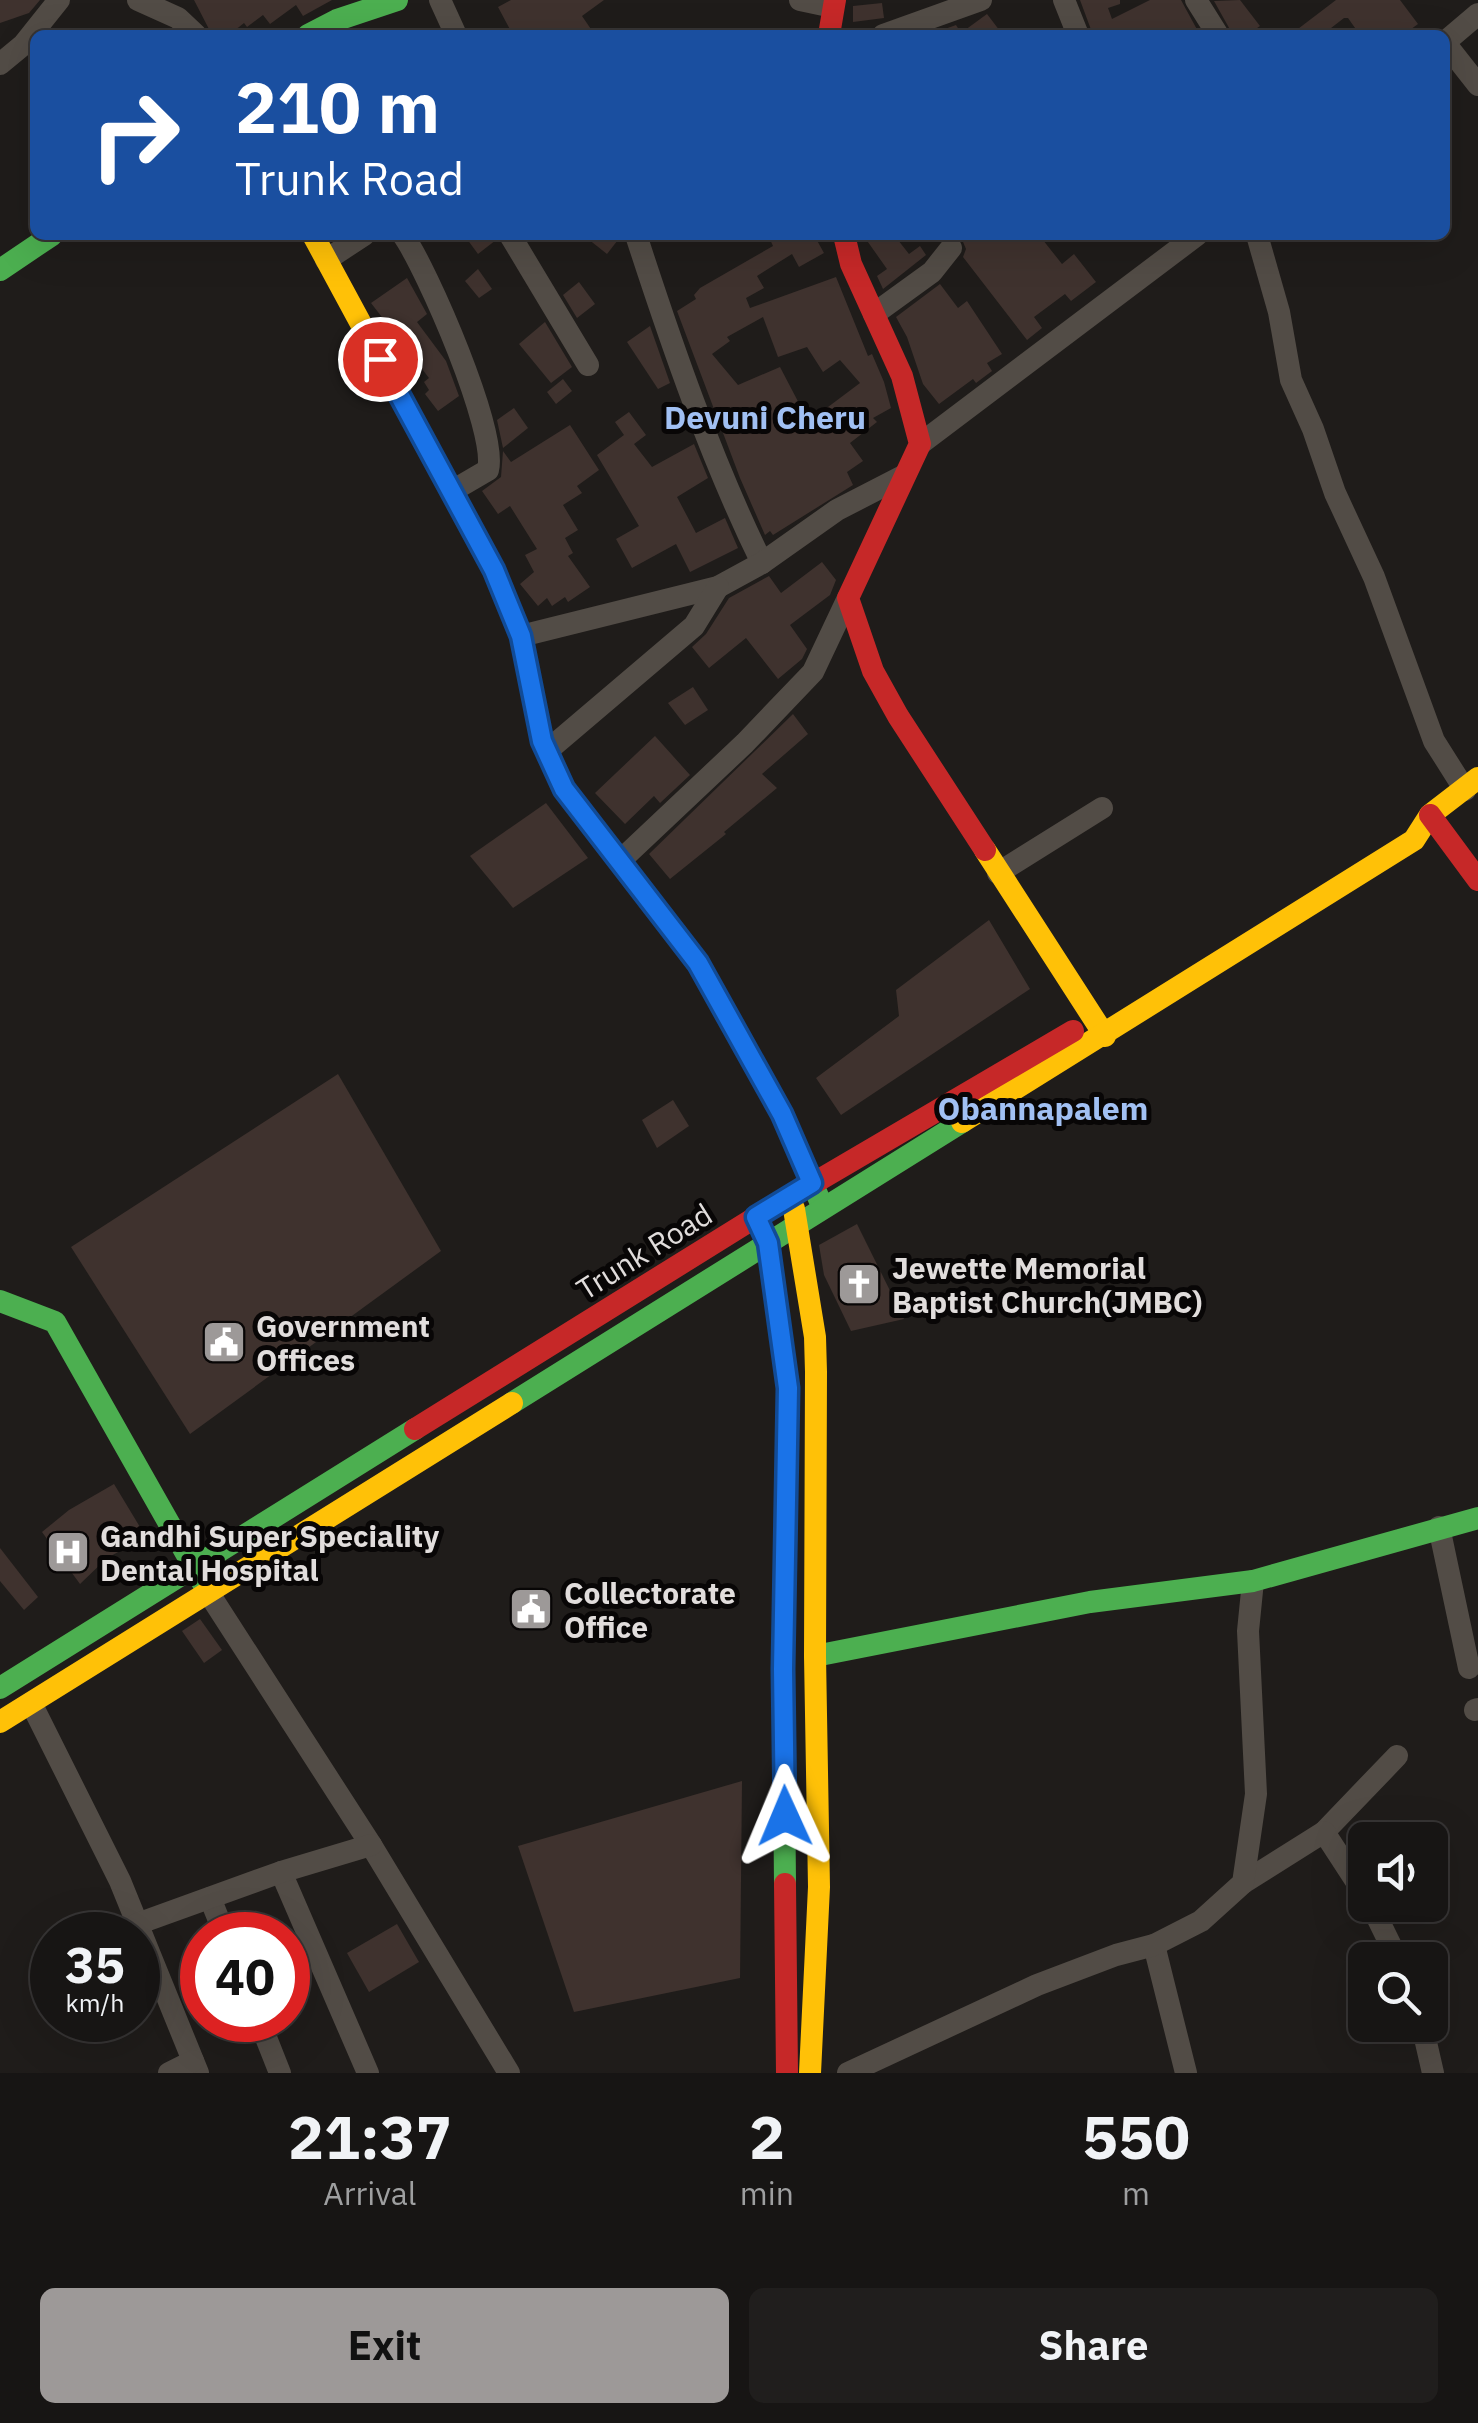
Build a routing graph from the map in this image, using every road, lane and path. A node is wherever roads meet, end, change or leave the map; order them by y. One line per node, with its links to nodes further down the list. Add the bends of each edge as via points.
1 (60, 0): 13 (street)
2 (138, 0): 10 (street)
3 (396, 0): 12 (street)
4 (440, 0): 15 (street)
5 (800, 0): 9 (street)
6 (981, 0): 17 (street)
7 (1064, 0): 18 (street)
8 (1196, 0): 19 (street)
9 (834, 4): 16 (street)
10 (176, 9): 14 (street)
11 (1478, 14): 21 (street)
12 (343, 28)
13 (36, 30)
14 (192, 30)
15 (454, 30)
16 (829, 30)
17 (897, 30)
18 (1076, 30)
19 (1215, 30)
20 (30, 38): 23 (street)
21 (1450, 38)
22 (1450, 49): 24 (street)
23 (0, 64)
24 (1478, 85)
25 (45, 240): 36 (street)
26 (316, 240): 35 (street)
27 (356, 240): 35 (street)
28 (405, 240): 41 (street, via 477,396 486,431 488,470)
29 (513, 240): 38 (street)
30 (638, 240): 42 (street)
31 (845, 240): 37 (street)
32 (1190, 240): 39 (street)
33 (1258, 240): 47 (street, via 1290,380 1334,493 1374,577 1434,741)
34 (951, 248): 37 (street, via 932,272)
35 (326, 260): 41 (street)
36 (0, 270)
37 (874, 314): 39 (street, via 902,376)
38 (588, 364)
39 (920, 444): 40 (street)
40 (903, 476): 42 (street, via 837,510); 44 (street)
41 (452, 491): 45 (street)
42 (762, 564): 43 (street)
43 (718, 587): 45 (street); 46 (street, via 694,626)
44 (848, 598): 50 (street, via 813,672); 51 (street, via 873,671)
45 (521, 636): 46 (street)
46 (547, 751): 50 (street, via 564,789)
47 (1471, 784): 49 (street, Trunk Road)
48 (1102, 808): 51 (street)
49 (1430, 815): 52 (street); 53 (street, Trunk Road)
50 (621, 860): 54 (street, via 698,963 782,1114)
51 (998, 873): 53 (street)
52 (1478, 880)
53 (1099, 1028): 54 (street, Trunk Road); 56 (street)
54 (812, 1183): 55 (street, Trunk Road); 56 (street)
55 (790, 1196): 57 (street, Trunk Road); 58 (street)
56 (823, 1208): 58 (street)
57 (756, 1217): 59 (street); 63 (street, Trunk Road)
58 (798, 1224): 59 (street); 66 (street, via 816,1354)
59 (768, 1243): 65 (street); 90 (street, via 788,1388)
60 (0, 1301): 63 (street, via 55,1322)
61 (1478, 1518): 62 (street)
62 (1440, 1527): 64 (street); 67 (street)
63 (193, 1569): 65 (street); 68 (street, Trunk Road)
64 (1253, 1581): 66 (street, via 1090,1602); 76 (street, via 1248,1631 1256,1794)
65 (208, 1592): 69 (street); 73 (street)
66 (815, 1656): 91 (street, via 819,1887)
67 (1469, 1668)
68 (0, 1688)
69 (31, 1702): 70 (street); 78 (street)
70 (0, 1722)
71 (1397, 1756): 72 (street)
72 (1324, 1832): 74 (street); 76 (street)
73 (371, 1845): 75 (street); 89 (street)
74 (1348, 1869)
75 (281, 1872): 77 (street); 88 (street)
76 (1243, 1883): 81 (street, via 1200,1921)
77 (210, 1898): 79 (street); 80 (street)
78 (133, 1912)
79 (216, 1912)
80 (160, 1916)
81 (1154, 1945): 92 (street, via 1037,1985); 93 (street)
82 (160, 1979): 85 (street)
83 (268, 2042): 87 (street)
84 (1426, 2042): 94 (street)
85 (195, 2067): 86 (street)
86 (169, 2073)
87 (280, 2073)
88 (368, 2073)
89 (510, 2073)
90 (787, 2073)
91 (810, 2073)
92 (848, 2073)
93 (1186, 2073)
94 (1433, 2073)

